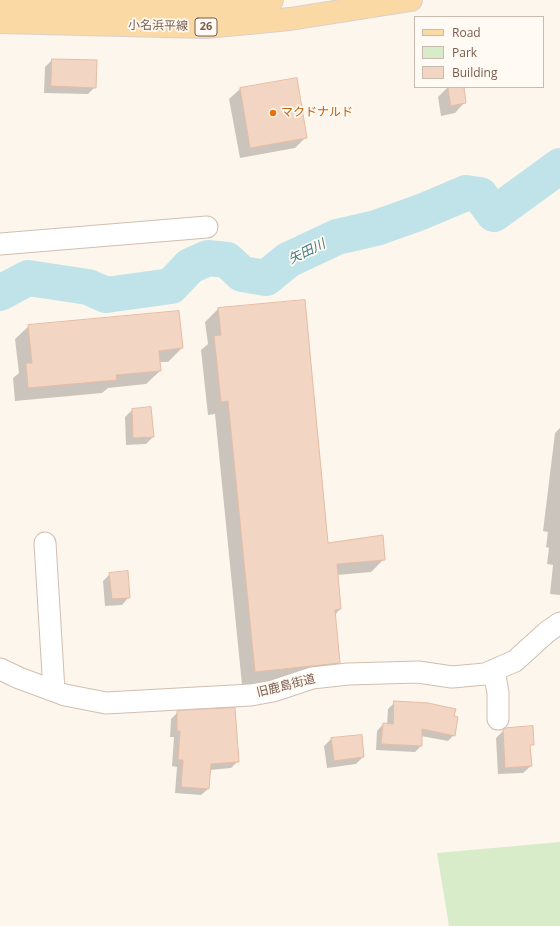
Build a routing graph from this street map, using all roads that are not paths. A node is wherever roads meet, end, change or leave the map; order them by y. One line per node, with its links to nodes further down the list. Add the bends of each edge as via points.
1 (272, 0): 3 (main road, 小名浜平線 / 26, via 234,6 134,9)
2 (410, 0): 4 (main road, 小名浜平線 / 26, via 290,19 206,27)
3 (0, 2)
4 (0, 22)
5 (207, 227): 6 (street)
6 (0, 244)
7 (45, 543): 11 (street)
8 (560, 623): 10 (street, 旧鹿島街道, via 515,661)
9 (0, 669): 11 (street, 旧鹿島街道)
10 (494, 670): 11 (street, 旧鹿島街道, via 485,674 452,677 418,672 348,674 312,678 274,691 251,695 106,703); 12 (street, via 498,693)
11 (54, 691)
12 (498, 719)

